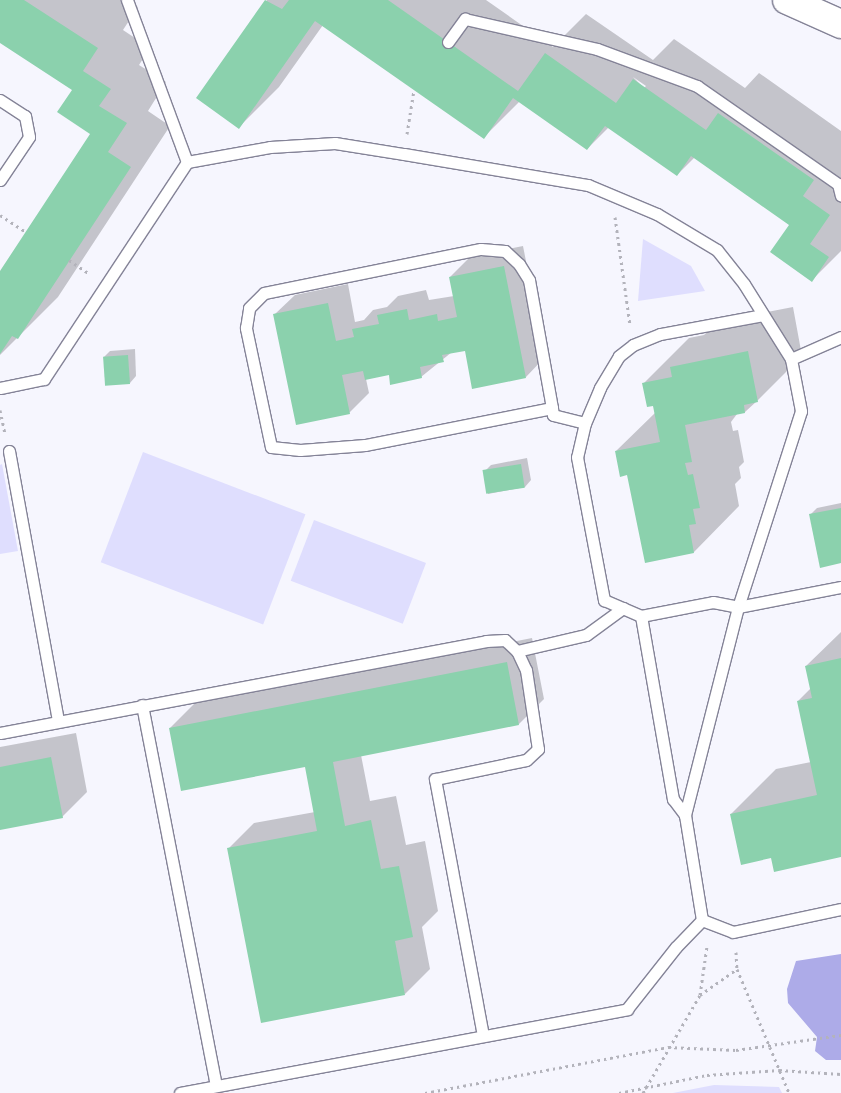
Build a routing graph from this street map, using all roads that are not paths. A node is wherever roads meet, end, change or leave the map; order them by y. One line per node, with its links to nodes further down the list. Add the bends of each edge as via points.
1 (127, 0): 6 (lane)
2 (787, 0): 3 (main road)
3 (841, 24)
4 (448, 42): 8 (lane, via 465,19 597,49 697,86 838,184)
5 (0, 100): 7 (lane, via 24,116 29,136)
6 (187, 162): 9 (lane, via 270,147 335,143 588,185 657,214 717,250); 12 (lane, via 44,379)
7 (0, 180)
8 (841, 196)
9 (763, 315): 11 (lane); 14 (lane, via 660,334 633,345 620,356 605,380)
10 (841, 337): 11 (lane)
11 (791, 359): 17 (lane, via 801,410)
12 (0, 388)
13 (552, 408): 13 (lane, via 529,280 505,251 482,249 264,293 249,308 246,328 271,447 300,450 365,445); 14 (lane, via 554,415)
14 (585, 422): 18 (lane, via 577,457 604,600)
15 (9, 451): 22 (lane)
16 (841, 587): 17 (lane)
17 (738, 607): 19 (lane, via 713,602); 24 (lane)
18 (623, 608): 19 (lane); 20 (lane, via 586,635)
19 (641, 616): 24 (lane, via 673,799)
20 (517, 651): 21 (lane, via 504,640 486,641); 27 (lane, via 526,670 538,749 526,760 435,779)
21 (142, 705): 22 (lane); 28 (lane)
22 (58, 721): 23 (lane)
23 (0, 733)
24 (684, 815): 26 (lane)
25 (841, 909): 26 (lane, via 733,932)
26 (706, 921): 27 (lane, via 676,946 627,1009)
27 (483, 1036): 28 (lane)
28 (216, 1086): 29 (lane)
29 (180, 1093)

